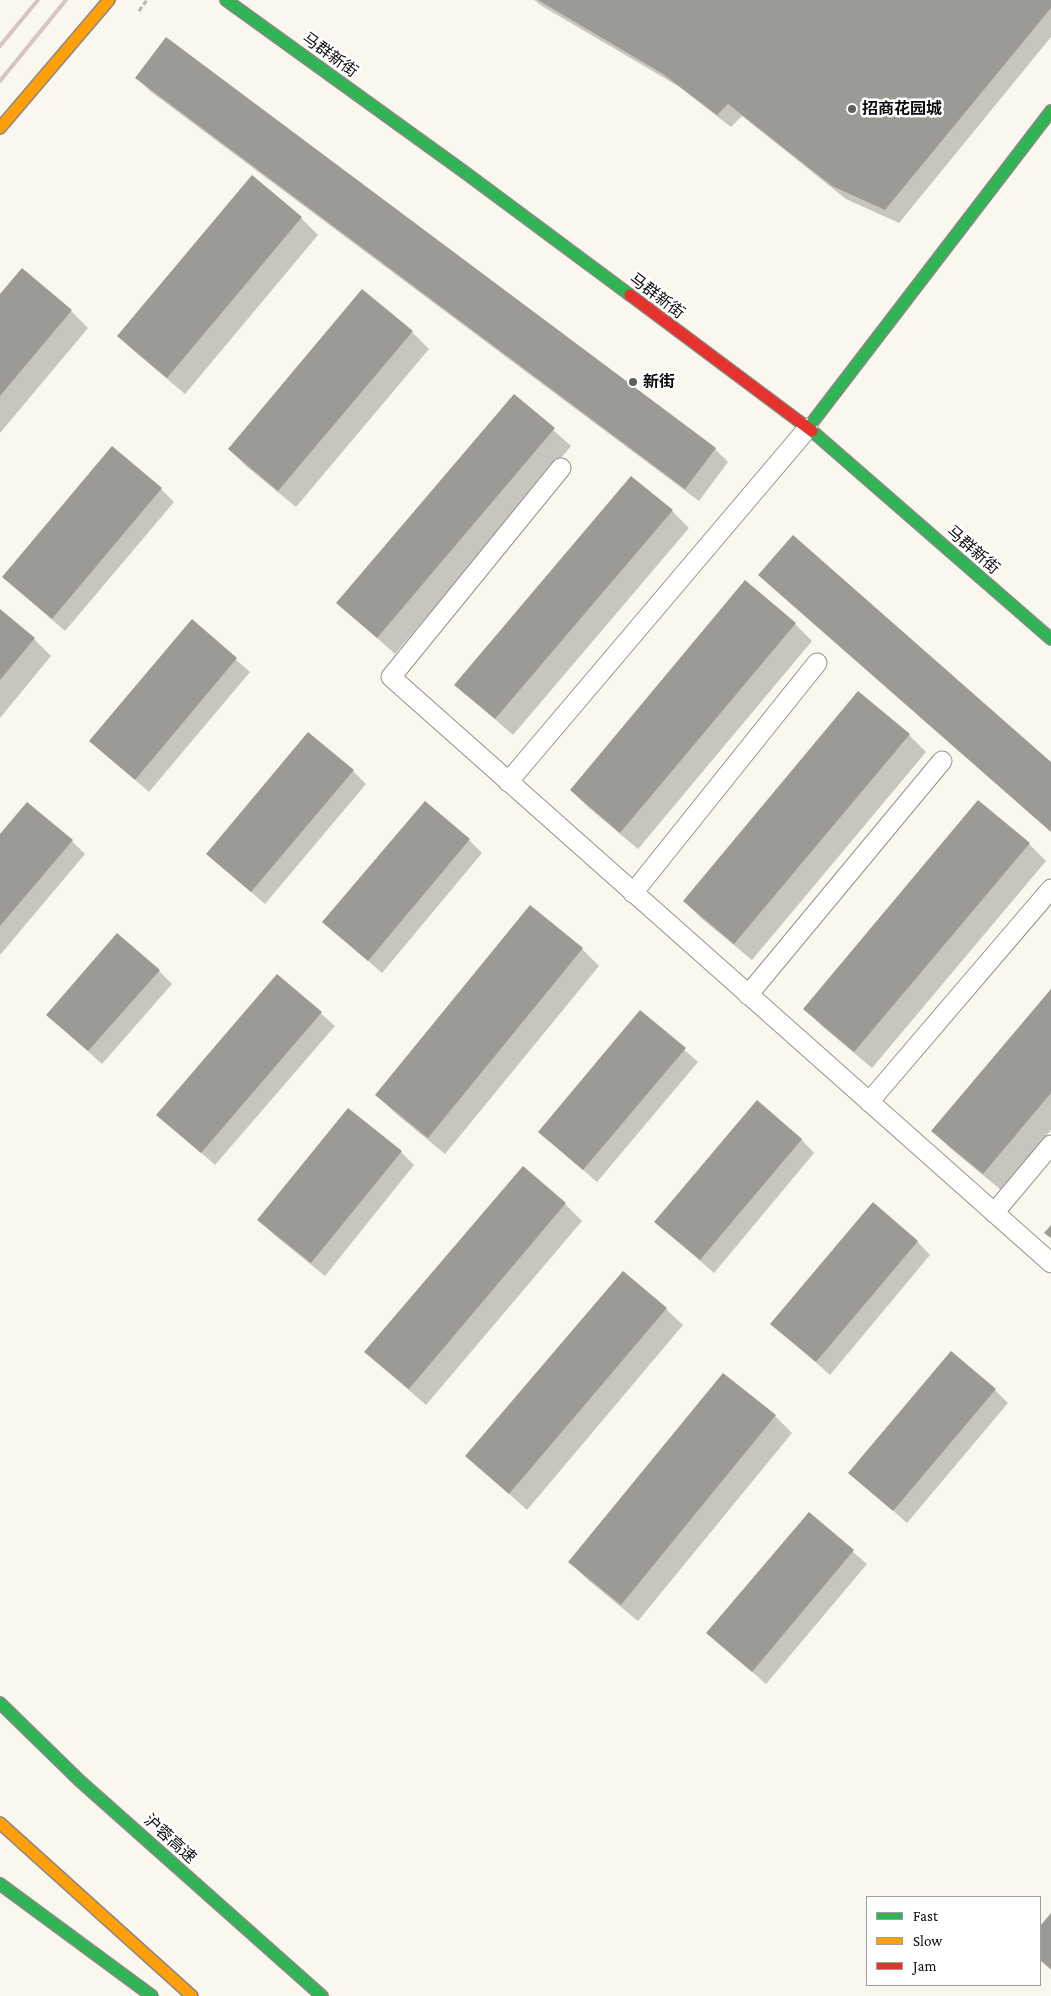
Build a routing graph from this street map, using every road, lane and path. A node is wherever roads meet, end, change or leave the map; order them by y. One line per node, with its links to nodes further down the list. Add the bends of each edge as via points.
1 (109, 0): 4 (main road)
2 (226, 0): 5 (main road, 马群新街, via 471,177)
3 (1051, 111): 5 (main road)
4 (0, 128)
5 (808, 428): 7 (main road, 马群新街); 10 (lane)
6 (561, 468): 10 (lane, via 391,677)
7 (1051, 639)
8 (817, 663): 12 (lane)
9 (942, 762): 13 (lane)
10 (508, 782): 12 (lane)
11 (1051, 889): 14 (lane)
12 (633, 893): 13 (lane)
13 (748, 995): 14 (lane)
14 (869, 1102): 16 (lane)
15 (1051, 1145): 16 (lane)
16 (994, 1213): 17 (lane)
17 (1051, 1263)
18 (0, 1703): 23 (main road, 沪蓉高速, via 80,1781)
19 (0, 1823): 22 (main road)
20 (0, 1884): 21 (main road)
21 (152, 1996)
22 (192, 1996)
23 (322, 1996)

